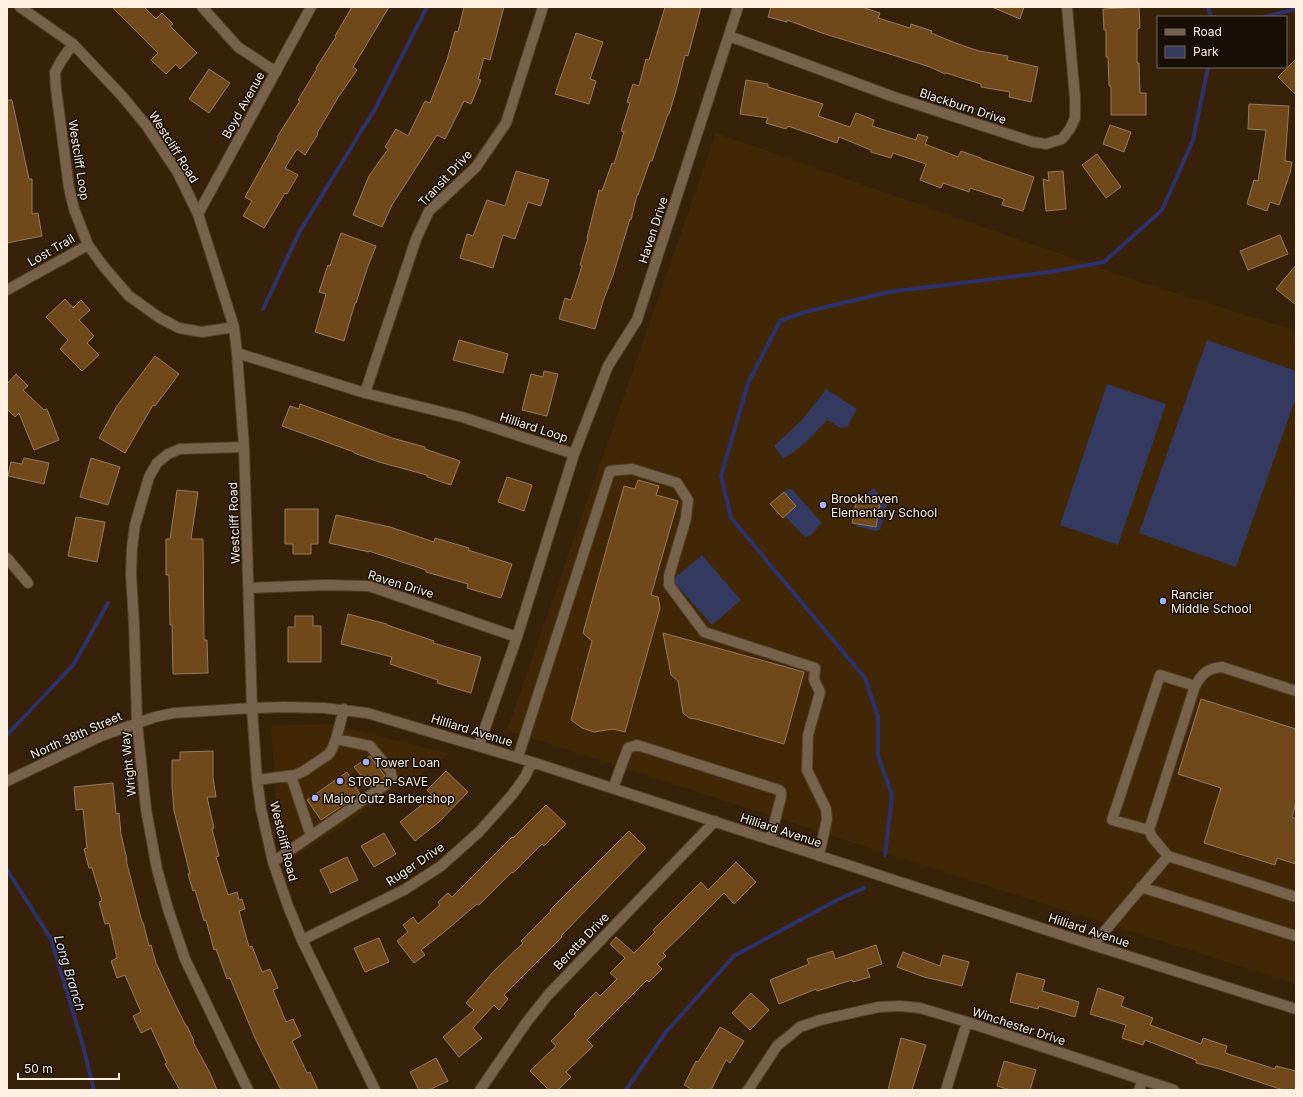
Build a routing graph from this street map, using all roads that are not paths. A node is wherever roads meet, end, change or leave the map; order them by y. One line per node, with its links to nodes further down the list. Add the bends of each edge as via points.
1 (20, 7): 8 (street, Westcliff Road)
2 (202, 7): 9 (street, via 238,47)
3 (311, 7): 9 (street, Boyd Avenue)
4 (543, 7): 15 (street, Transit Drive, via 506,122 476,167 429,211 416,239)
5 (738, 7): 7 (street, Haven Drive)
6 (1067, 7): 7 (street, Blackburn Drive, via 1075,118 1062,139 1046,144 894,97)
7 (729, 36): 17 (street, Haven Drive, via 637,320 608,366)
8 (73, 44): 10 (street, Westcliff Road, via 146,125 178,173); 11 (street, Westcliff Loop, via 55,72 56,89 69,188 74,209)
9 (276, 72): 10 (street, Boyd Avenue)
10 (198, 214): 13 (street, Westcliff Road)
11 (88, 244): 12 (street, Lost Trail); 13 (street, Westcliff Loop, via 129,296 160,318 179,328 202,332)
12 (7, 290)
13 (234, 327): 14 (street, Westcliff Road)
14 (237, 354): 15 (street, Hilliard Loop); 16 (street, Westcliff Road)
15 (365, 393): 17 (street, Hilliard Loop, via 462,417)
16 (244, 447): 20 (street, Westcliff Road); 26 (street, Wright Way, via 180,449 157,463 149,477 135,525 132,548)
17 (574, 454): 21 (street, Hilliard Loop)
18 (7, 558): 19 (street)
19 (28, 583)
20 (249, 588): 21 (street, Raven Drive, via 369,586); 24 (street, Westcliff Road)
21 (517, 638): 28 (street, Hilliard Loop)
22 (1195, 686): 23 (street, via 1200,677 1212,668 1222,667); 36 (street); 36 (street, via 1160,675 1112,820)
23 (1296, 691)
24 (252, 708): 25 (street, Hilliard Avenue); 26 (street, North 38th Street, via 174,713); 32 (street, Westcliff Road)
25 (344, 709): 27 (street); 28 (street, Hilliard Avenue, via 367,712)
26 (137, 723): 33 (street, North 38th Street, via 101,736); 50 (street, Wright Way, via 146,809 156,869 168,909 185,960)
27 (336, 739): 31 (street, via 329,754 302,772); 37 (street, via 370,746 390,770 392,777 388,783)
28 (479, 745): 29 (street, Hilliard Avenue)
29 (518, 757): 30 (street, Hilliard Avenue); 39 (street, via 610,471 632,469 677,483 688,500 669,585 704,632 815,668 814,680 820,692 808,736 807,770 826,809 827,819)
30 (532, 762): 34 (street, Hilliard Avenue); 45 (street, Ruger Drive, via 512,795 479,832 441,866 404,890)
31 (291, 776): 32 (street); 37 (street)
32 (257, 780): 41 (street, Westcliff Road)
33 (7, 781)
34 (613, 788): 35 (street, Hilliard Avenue); 38 (street, via 628,748 637,745 779,790 781,798)
35 (715, 821): 38 (street, Hilliard Avenue); 52 (street, Beretta Drive, via 548,995)
36 (1149, 830): 40 (street)
37 (311, 836): 41 (street)
38 (770, 840): 39 (street, Hilliard Avenue)
39 (819, 856): 46 (street, Hilliard Avenue)
40 (1168, 856): 42 (street); 43 (street)
41 (273, 862): 45 (street, Westcliff Road)
42 (1142, 887): 44 (street); 46 (street)
43 (1296, 897)
44 (1296, 936)
45 (302, 940): 51 (street, Westcliff Road)
46 (1093, 945): 47 (street, Hilliard Avenue)
47 (1296, 1009)
48 (967, 1022): 49 (street, Winchester Drive); 53 (street, Winchester Drive, via 920,1008 900,1006 879,1007 820,1020 800,1027 777,1046); 54 (street)
49 (1143, 1080): 55 (street); 56 (street, Winchester Drive)
50 (248, 1090)
51 (375, 1090)
52 (480, 1090)
53 (748, 1090)
54 (946, 1090)
55 (1139, 1090)
56 (1174, 1090)

